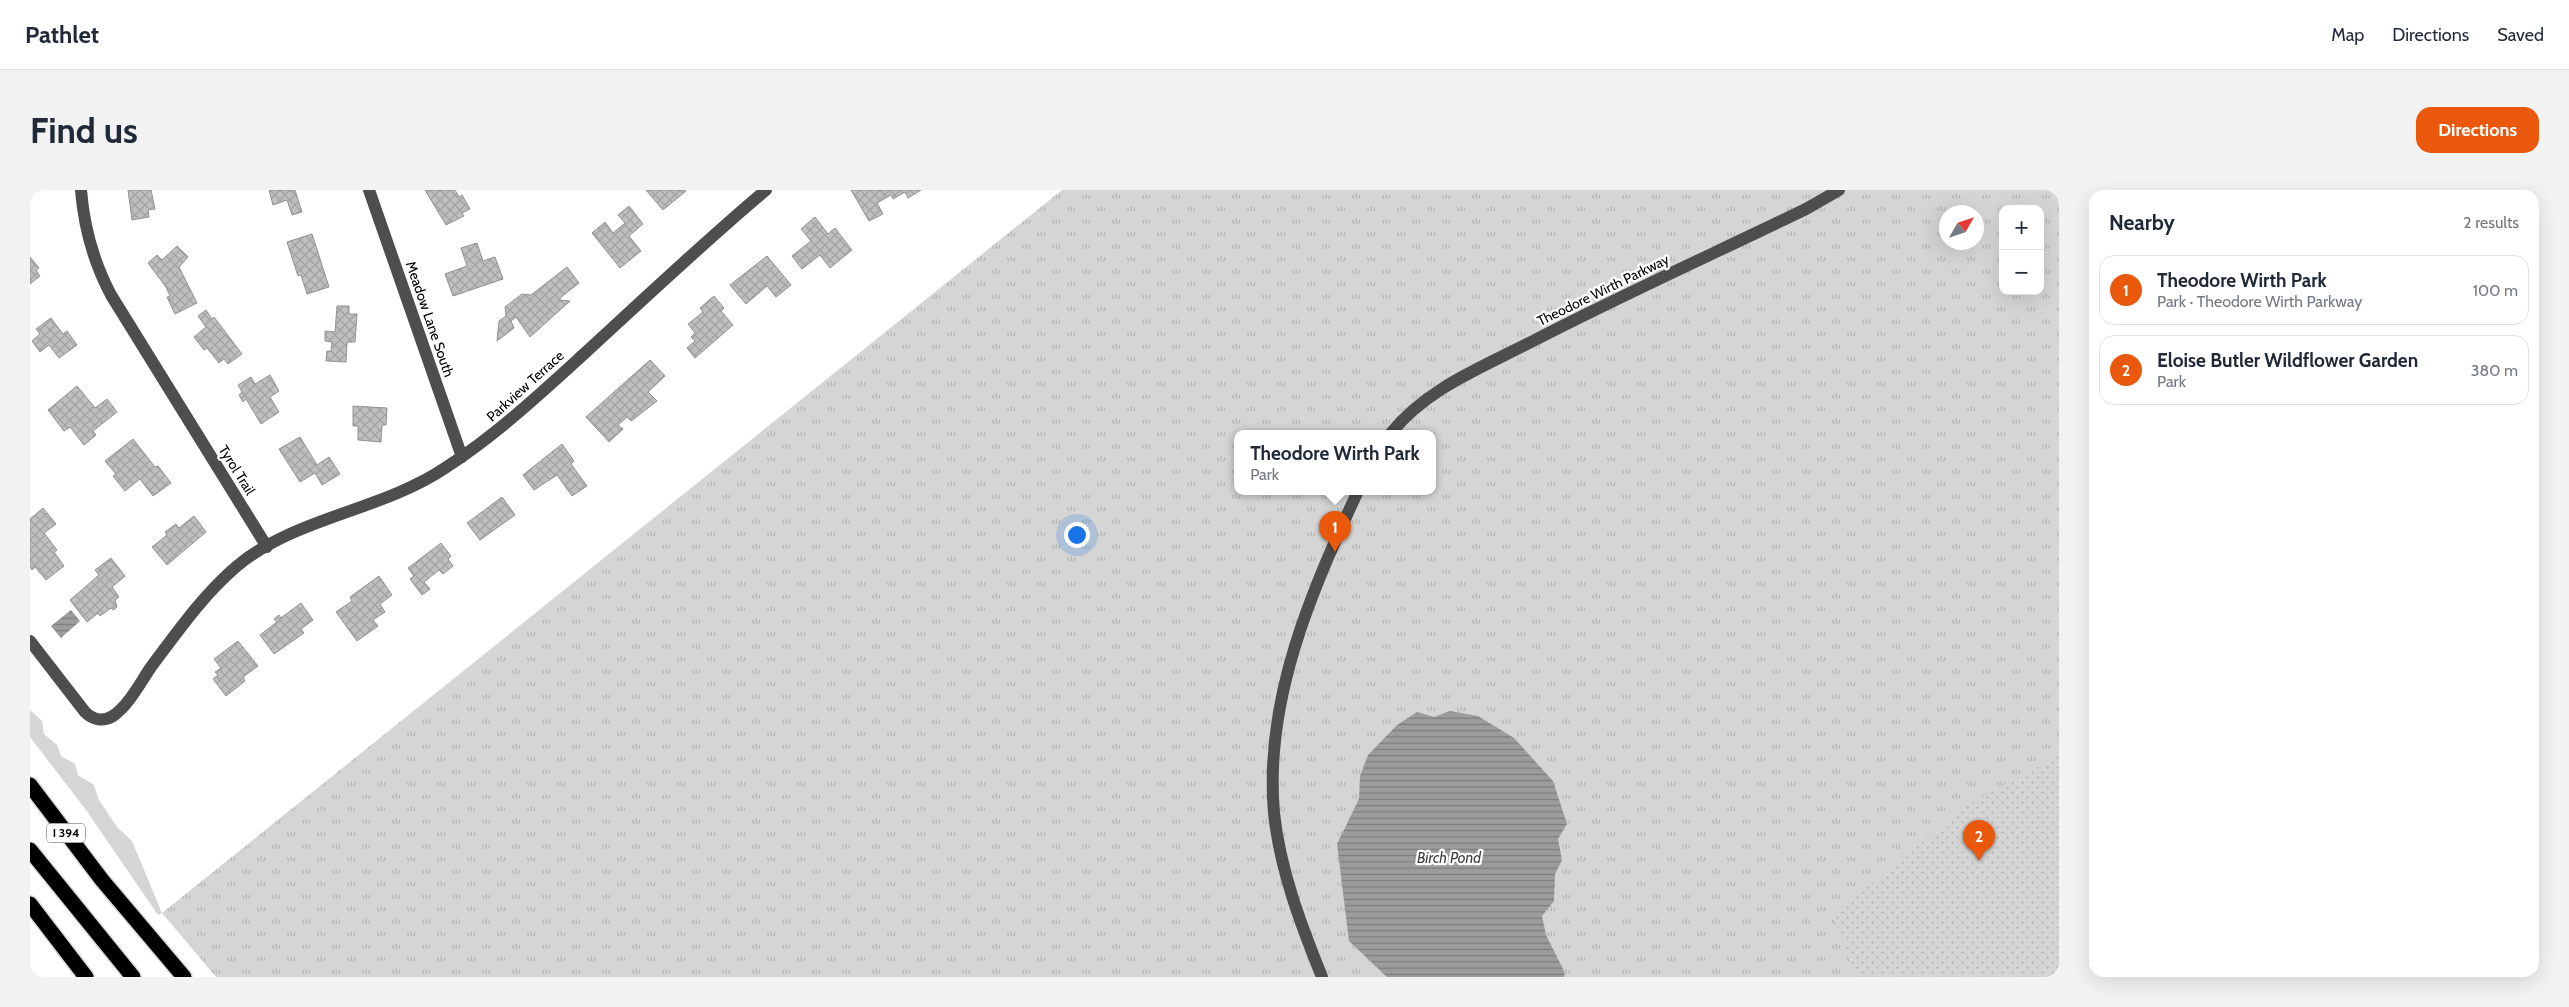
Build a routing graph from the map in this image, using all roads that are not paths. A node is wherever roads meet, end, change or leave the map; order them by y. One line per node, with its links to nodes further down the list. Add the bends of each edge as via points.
1 (81, 190): 8 (street, Tyrol Trail, via 89,245 111,295)
2 (369, 190): 6 (street, Meadow Lane South)
3 (766, 190): 6 (street, Parkview Terrace, via 523,410)
4 (1839, 190): 5 (street, Theodore Wirth Parkway, via 1449,384 1427,398)
5 (1394, 430)
6 (462, 457): 8 (street, Parkview Terrace, via 412,488 321,522)
7 (1356, 495): 17 (street, via 1337,536 1286,670 1273,750 1274,815 1282,859 1303,930)
8 (267, 547): 9 (street, via 218,584 111,717 100,720 85,712)
9 (30, 641)
10 (30, 785): 16 (highway, I 394, via 102,880)
11 (30, 850): 15 (highway)
12 (30, 904): 14 (highway)
13 (30, 919): 14 (highway)
14 (81, 972)
15 (133, 977)
16 (184, 977)
17 (1322, 977)

